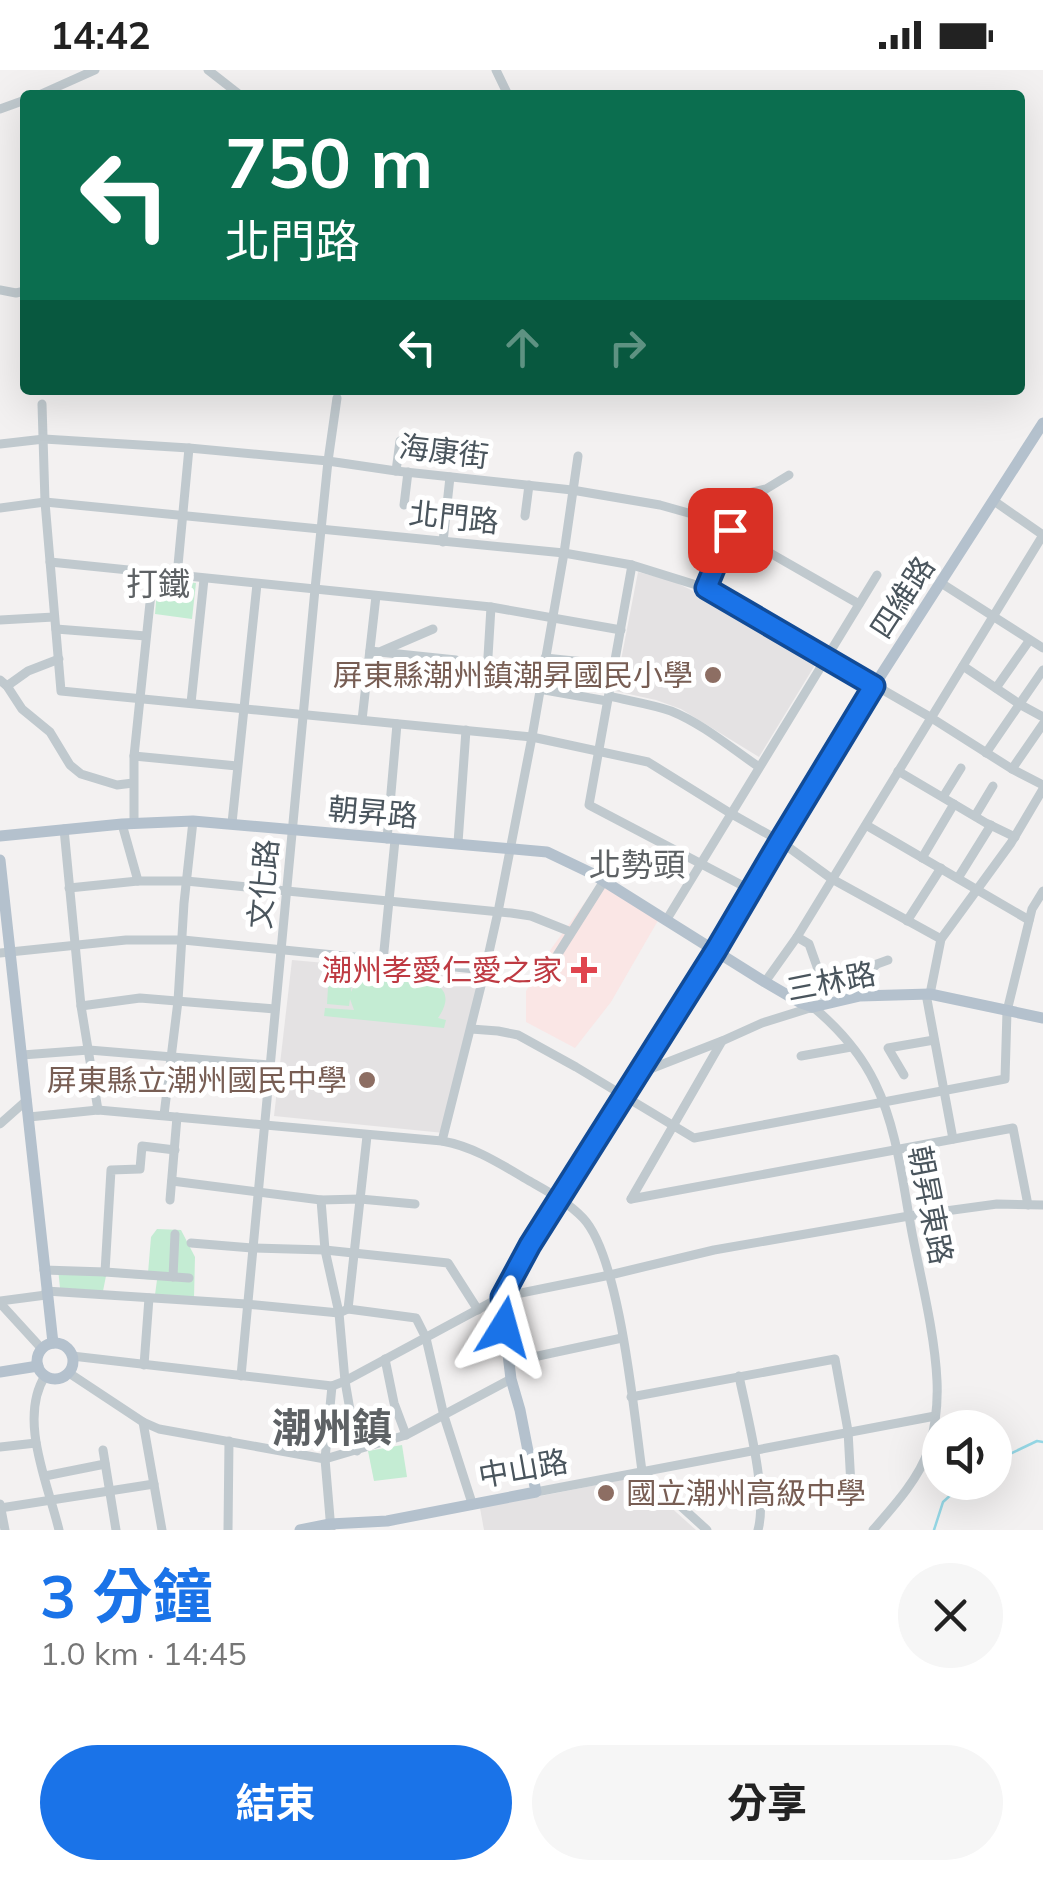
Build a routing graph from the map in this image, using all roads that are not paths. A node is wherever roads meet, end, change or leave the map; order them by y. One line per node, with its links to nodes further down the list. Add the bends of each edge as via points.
1 (95, 70): 3 (street)
2 (208, 70): 4 (street)
3 (50, 90)
4 (234, 90)
5 (337, 398): 13 (street, 文化路)
6 (42, 404): 8 (street)
7 (1043, 422): 20 (main road, 四維路)
8 (44, 439): 10 (street, 海康街); 11 (street, 海康街); 21 (street)
9 (400, 441): 14 (street)
10 (0, 444)
11 (190, 448): 13 (street, 海康街); 24 (street)
12 (578, 456): 19 (street)
13 (328, 460): 14 (street, 海康街); 26 (street, 文化路)
14 (396, 471): 15 (street, 海康街)
15 (408, 472): 17 (street, 海康街); 22 (street)
16 (789, 475): 27 (street, via 740,495)
17 (450, 477): 18 (street, 海康街); 29 (street)
18 (529, 485): 19 (street, 海康街); 25 (street)
19 (572, 490): 27 (street, 海康街, via 660,504); 30 (street)
20 (994, 501): 28 (street); 38 (main road, 四維路)
21 (45, 502): 23 (street, 北門路); 24 (street, 北門路); 31 (street)
22 (404, 505)
23 (0, 508)
24 (183, 516): 26 (street, 北門路); 35 (street)
25 (525, 516)
26 (321, 528): 29 (street, 北門路); 40 (street, 文化路)
27 (730, 530): 39 (street); 42 (street, 海康街)
28 (1043, 535): 46 (street)
29 (444, 542): 30 (street, 北門路)
30 (564, 552): 32 (street, 北門路); 44 (street)
31 (50, 562): 33 (street); 45 (street)
32 (632, 564): 39 (street, 北門路); 50 (street)
33 (153, 574): 35 (street); 51 (street)
34 (877, 575): 42 (street)
35 (177, 576): 36 (street)
36 (204, 579): 37 (street); 68 (street)
37 (257, 584): 40 (street); 70 (street)
38 (941, 584): 46 (street); 63 (main road, 四維路)
39 (706, 588): 55 (street, 北門路)
40 (314, 589): 41 (street); 71 (street, 文化路)
41 (376, 596): 43 (street); 53 (street)
42 (859, 604): 55 (street)
43 (492, 607): 44 (street); 61 (street)
44 (552, 616): 50 (street); 54 (street)
45 (54, 617): 47 (street); 49 (street)
46 (992, 618): 52 (street); 59 (street)
47 (0, 620)
48 (434, 629): 53 (street)
49 (56, 630): 51 (street); 56 (street)
50 (621, 630): 58 (street)
51 (146, 636): 66 (street)
52 (1037, 644): 64 (street)
53 (374, 652): 57 (street); 73 (street)
54 (545, 658): 58 (street); 65 (street)
55 (827, 658): 63 (street, 北門路); 82 (street)
56 (59, 659): 62 (street); 66 (street, via 61,690)
57 (456, 660)
58 (614, 665): 67 (street)
59 (963, 666): 64 (street); 72 (street)
60 (1043, 670): 69 (street)
61 (487, 673)
62 (4, 683): 86 (street, via 81,774)
63 (874, 686): 72 (street, 北門路); 103 (main road, 四維路)
64 (996, 688): 69 (street)
65 (539, 689): 67 (street); 77 (street)
66 (140, 698): 68 (street); 80 (street)
67 (608, 699): 78 (street); 82 (street, via 678,714)
68 (191, 703): 70 (street)
69 (1021, 705): 74 (street); 79 (street)
70 (244, 708): 71 (street); 81 (street)
71 (302, 715): 73 (street); 99 (street, 文化路)
72 (930, 718): 79 (street, 北門路); 85 (street)
73 (362, 720): 75 (street)
74 (1043, 720): 84 (street)
75 (397, 724): 76 (street); 102 (street)
76 (466, 730): 77 (street); 104 (street)
77 (532, 737): 78 (street); 105 (street)
78 (597, 750): 91 (street, via 648,762); 108 (street, via 589,805)
79 (986, 753): 84 (street, 北門路)
80 (134, 756): 81 (street); 86 (street)
81 (237, 766): 95 (street)
82 (759, 767): 91 (street)
83 (960, 768): 89 (street)
84 (1012, 768): 88 (street, 北門路)
85 (898, 771): 89 (street); 96 (street)
86 (133, 784): 94 (street)
87 (993, 786): 92 (street)
88 (1043, 787): 101 (street)
89 (943, 797): 90 (street)
90 (954, 804): 92 (street); 106 (street)
91 (730, 814): 103 (street); 108 (street)
92 (974, 816): 97 (street)
93 (193, 821): 94 (main road, 朝昇路); 95 (main road, 朝昇路); 113 (street)
94 (128, 823): 98 (main road, 朝昇路); 112 (street)
95 (232, 823): 99 (main road, 朝昇路)
96 (866, 825): 106 (street); 110 (street)
97 (990, 825): 101 (street); 111 (street)
98 (64, 829): 100 (main road, 朝昇路); 115 (street)
99 (293, 830): 102 (main road, 朝昇路); 118 (street, 文化路)
100 (0, 836)
101 (1015, 836): 117 (street)
102 (391, 840): 104 (main road, 朝昇路); 120 (street)
103 (780, 841): 110 (street); 116 (main road, 四維路)
104 (458, 843): 105 (main road, 朝昇路)
105 (509, 848): 114 (main road, 朝昇路, via 547,852); 121 (street)
106 (922, 858): 109 (street)
107 (0, 860): 132 (main road)
108 (700, 864): 116 (street); 122 (street)
109 (941, 868): 111 (street); 124 (street)
110 (832, 878): 124 (street); 126 (street)
111 (958, 878): 117 (street)
112 (138, 881): 113 (street); 115 (street)
113 (186, 881): 118 (street); 128 (street)
114 (604, 881): 122 (main road, 朝昇路); 125 (street)
115 (69, 888): 129 (street)
116 (751, 890): 131 (main road, 四維路)
117 (977, 890): 123 (street); 127 (street)
118 (288, 891): 120 (street); 130 (street, 文化路)
119 (1043, 891): 123 (street)
120 (390, 902): 121 (street); 135 (street)
121 (498, 912): 125 (street); 136 (street)
122 (667, 920): 131 (main road, 朝昇路)
123 (1030, 920): 145 (street)
124 (907, 921): 127 (street)
125 (571, 932): 133 (street)
126 (796, 937): 137 (street); 139 (street, via 808,944)
127 (941, 939): 140 (street)
128 (183, 940): 129 (street); 130 (street); 141 (street)
129 (74, 945): 132 (street); 143 (street)
130 (282, 949): 135 (street); 144 (street, 文化路)
131 (716, 950): 137 (main road, 朝昇東路); 156 (main road, 四維路)
132 (6, 952): 152 (main road)
133 (556, 957)
134 (888, 960): 138 (street)
135 (383, 961): 136 (street)
136 (485, 970): 147 (street)
137 (765, 982): 142 (main road, 朝昇東路)
138 (857, 990): 139 (street); 140 (main road, 三林路); 142 (main road, 三林路)
139 (826, 992): 142 (street)
140 (928, 994): 145 (main road, 三林路); 148 (street)
141 (178, 1001): 143 (street); 144 (street); 154 (street)
142 (806, 1005): 149 (street, 三林路); 150 (street, 朝昇東路)
143 (82, 1006): 151 (street)
144 (276, 1009): 155 (street, 文化路)
145 (1007, 1011): 146 (main road, 三林路); 158 (street, via 1005,1080)
146 (1043, 1018)
147 (471, 1029): 159 (street, via 518,1036); 171 (street)
148 (934, 1040): 157 (street, via 888,1048); 158 (street)
149 (722, 1041): 156 (street, 三林路); 167 (street)
150 (851, 1047): 153 (street); 161 (street, 朝昇東路)
151 (88, 1050): 152 (street); 154 (street); 162 (street)
152 (22, 1055): 160 (main road)
153 (801, 1056)
154 (170, 1058): 155 (street); 163 (street)
155 (269, 1065): 168 (street, 文化路)
156 (638, 1074): 159 (main road, 四維路)
157 (904, 1075)
158 (944, 1091): 161 (street); 170 (street)
159 (624, 1097): 167 (street); 177 (main road, 四維路)
160 (27, 1100): 165 (main road); 166 (street)
161 (883, 1104): 167 (street, via 694,1138); 173 (street, 朝昇東路)
162 (98, 1110): 163 (street); 165 (street)
163 (164, 1115): 164 (street)
164 (177, 1116): 168 (street); 172 (street)
165 (29, 1117): 189 (main road)
166 (0, 1124)
167 (674, 1125): 173 (street, via 630,1199)
168 (264, 1126): 169 (street); 175 (street, 文化路)
169 (367, 1136): 171 (street); 176 (street)
170 (954, 1139): 173 (street); 181 (street, via 1013,1128)
171 (442, 1141): 177 (street, via 472,1149)
172 (175, 1150): 174 (street); 190 (street, via 142,1146 140,1169 111,1170)
173 (896, 1150): 183 (street, 朝昇東路)
174 (172, 1181): 175 (street); 178 (street)
175 (257, 1192): 179 (street); 186 (street, 文化路)
176 (360, 1199): 179 (street); 180 (street); 188 (street)
177 (559, 1199): 191 (street, via 584,1219); 195 (main road, 四維路)
178 (170, 1200)
179 (320, 1200): 187 (street)
180 (414, 1204)
181 (1028, 1204): 182 (street); 183 (street)
182 (1043, 1206)
183 (909, 1216): 191 (street, via 714,1250); 217 (street, 朝昇東路, via 935,1365)
184 (175, 1234): 192 (street)
185 (190, 1243): 186 (street)
186 (252, 1248): 187 (street); 198 (street, 文化路)
187 (325, 1250): 188 (street); 200 (street)
188 (356, 1254): 199 (street, via 448,1263); 200 (street)
189 (44, 1270): 190 (street); 194 (main road)
190 (105, 1272): 192 (street)
191 (610, 1276): 195 (street); 202 (street)
192 (173, 1277): 193 (street)
193 (190, 1278)
194 (46, 1293): 196 (street); 197 (street); 203 (main road)
195 (502, 1297): 199 (street); 206 (main road)
196 (149, 1298): 198 (street); 207 (street)
197 (0, 1302): 203 (street)
198 (246, 1304): 200 (street); 211 (street, 文化路)
199 (478, 1310): 201 (street)
200 (344, 1311): 201 (street, via 416,1318); 214 (street)
201 (426, 1338): 205 (street); 218 (street)
202 (622, 1338): 206 (street); 216 (street)
203 (47, 1346): 204 (main road, via 66,1347); 208 (main road, via 38,1356)
204 (72, 1356): 207 (street); 210 (main road)
205 (385, 1359): 214 (street); 222 (street)
206 (510, 1362): 213 (main road)
207 (144, 1365): 211 (street)
208 (41, 1371): 209 (main road); 210 (main road, via 55,1379); 224 (street)
209 (0, 1372)
210 (69, 1373): 220 (street)
211 (241, 1376): 215 (street)
212 (739, 1376): 216 (street); 221 (street, via 835,1359); 227 (street)
213 (512, 1379): 218 (street); 237 (main road)
214 (345, 1382): 215 (street); 228 (street)
215 (332, 1386): 229 (street)
216 (631, 1397): 232 (street)
217 (936, 1410)
218 (444, 1416): 222 (street); 239 (street)
219 (922, 1418): 221 (street, 中山路)
220 (144, 1422): 223 (street); 234 (street)
221 (848, 1430): 227 (street, 中山路); 235 (street)
222 (406, 1435): 228 (street)
223 (229, 1441): 229 (street); 246 (street)
224 (36, 1443): 225 (street); 233 (street)
225 (0, 1447)
226 (104, 1450): 230 (street)
227 (754, 1450): 232 (street, 中山路); 249 (street)
228 (357, 1451): 229 (street)
229 (325, 1459): 241 (street)
230 (105, 1464): 233 (street); 236 (street)
231 (922, 1464): 250 (street, 朝昇東路)
232 (642, 1471): 237 (street, 中山路); 248 (street)
233 (45, 1476): 238 (street)
234 (154, 1484): 236 (street); 245 (street)
235 (851, 1486)
236 (108, 1490): 238 (street); 244 (street)
237 (536, 1492): 239 (main road, 中山路)
238 (52, 1500): 240 (street); 243 (street)
239 (472, 1503): 241 (main road, 中山路)
240 (0, 1507): 242 (street)
241 (331, 1527): 247 (main road, 中山路)
242 (5, 1530)
243 (59, 1530)
244 (116, 1530)
245 (162, 1530)
246 (228, 1530)
247 (300, 1530)
248 (707, 1530)
249 (758, 1530)
250 (873, 1530)

